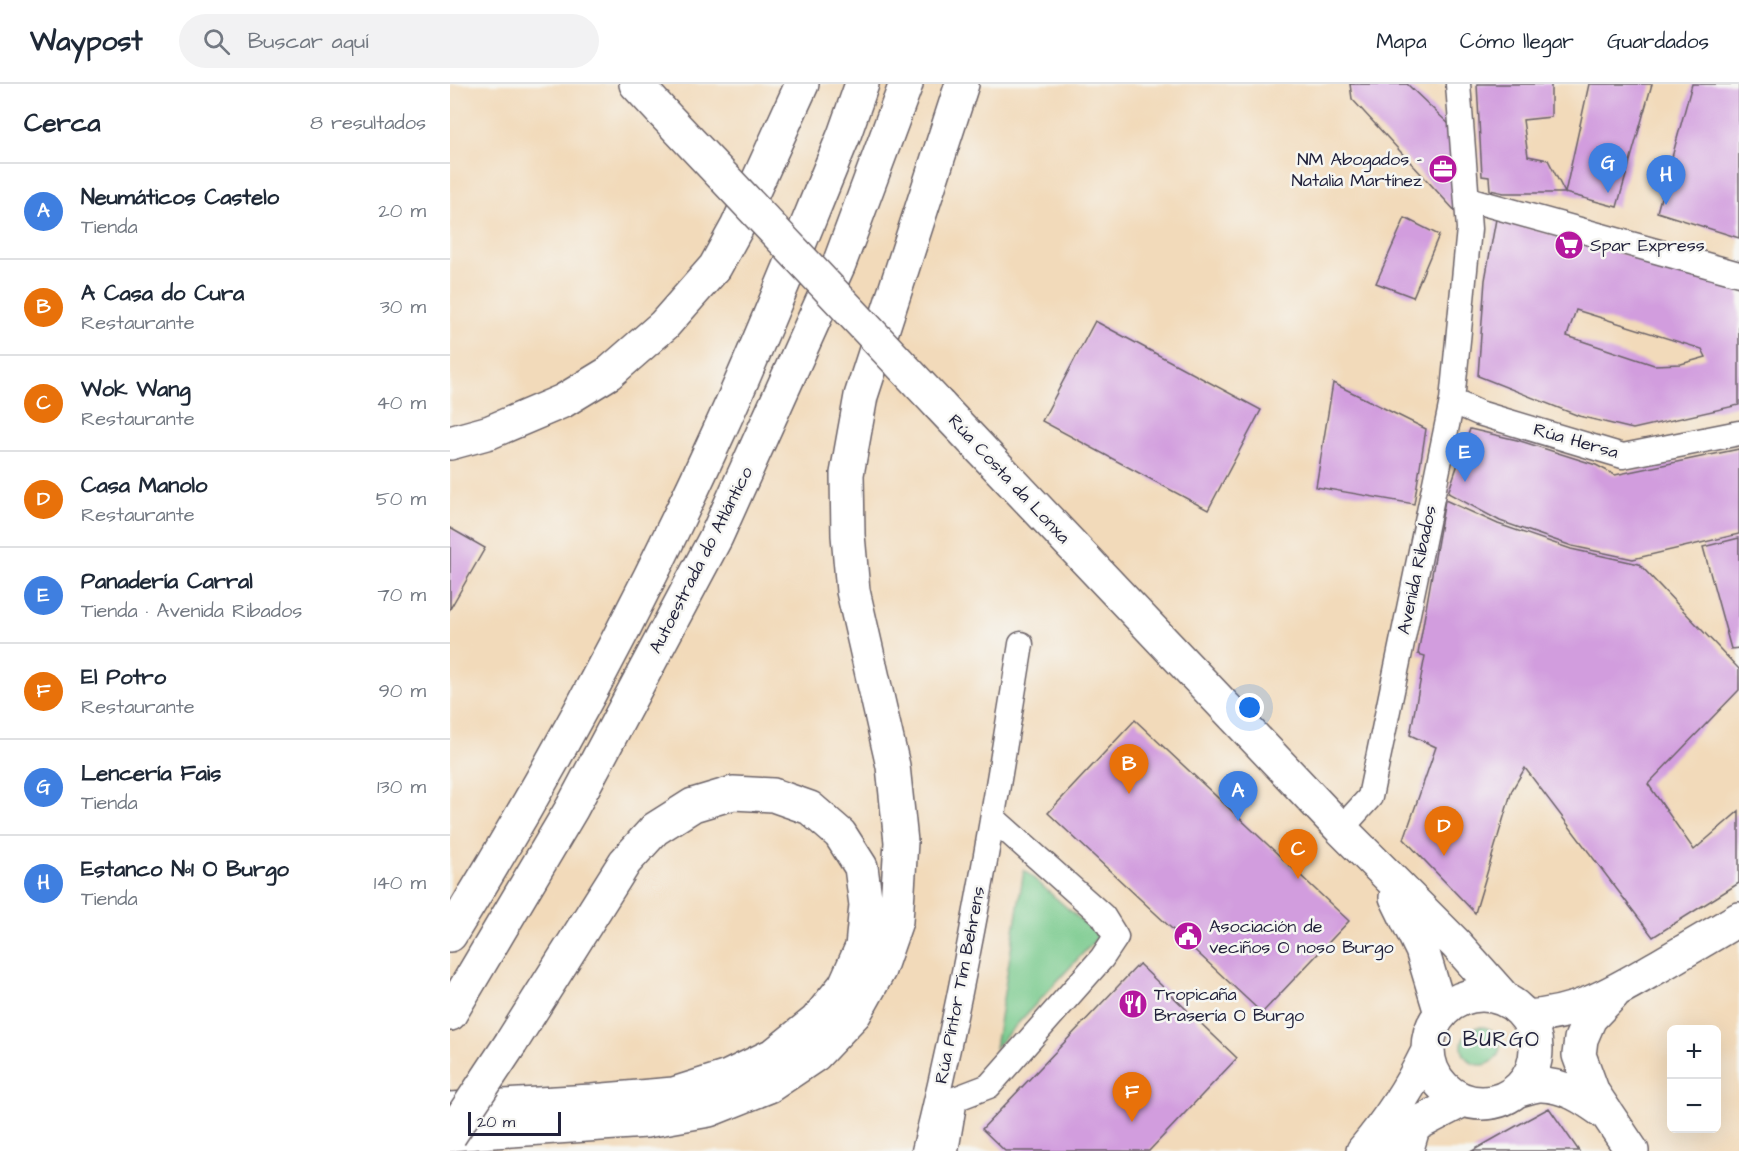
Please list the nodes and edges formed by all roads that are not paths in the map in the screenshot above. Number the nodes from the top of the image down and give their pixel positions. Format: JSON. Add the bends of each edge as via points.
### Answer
{"nodes":[{"id":1,"x":636,"y":84,"type":"edge"},
{"id":2,"x":802,"y":84,"type":"edge"},
{"id":3,"x":861,"y":84,"type":"edge"},
{"id":4,"x":906,"y":84,"type":"edge"},
{"id":5,"x":962,"y":84,"type":"edge"},
{"id":6,"x":1458,"y":84,"type":"edge"},
{"id":7,"x":1468,"y":199,"type":"junction"},
{"id":8,"x":1739,"y":274,"type":"edge"},
{"id":9,"x":1452,"y":401,"type":"junction"},
{"id":10,"x":1739,"y":433,"type":"edge"},
{"id":11,"x":450,"y":442,"type":"edge"},
{"id":12,"x":1021,"y":644,"type":"dead end"},
{"id":13,"x":993,"y":818,"type":"junction"},
{"id":14,"x":1341,"y":829,"type":"junction"},
{"id":15,"x":1384,"y":874,"type":"junction"},
{"id":16,"x":1739,"y":919,"type":"edge"},
{"id":17,"x":450,"y":935,"type":"edge"},
{"id":18,"x":1616,"y":991,"type":"junction"},
{"id":19,"x":1516,"y":1008,"type":"junction"},
{"id":20,"x":1441,"y":1012,"type":"junction"},
{"id":21,"x":450,"y":1014,"type":"edge"},
{"id":22,"x":1427,"y":1053,"type":"junction"},
{"id":23,"x":1516,"y":1091,"type":"junction"},
{"id":24,"x":1463,"y":1100,"type":"junction"},
{"id":25,"x":450,"y":1109,"type":"edge"},
{"id":26,"x":1611,"y":1118,"type":"junction"},
{"id":27,"x":450,"y":1135,"type":"edge"},
{"id":28,"x":1415,"y":1137,"type":"edge"},
{"id":29,"x":924,"y":1151,"type":"edge"},
{"id":30,"x":946,"y":1151,"type":"edge"},
{"id":31,"x":1365,"y":1151,"type":"edge"},
{"id":32,"x":1632,"y":1151,"type":"edge"}],
"edges":[{"from":1,"to":14,"type":"main road","name":"Rúa Costa da Lonxa","bridge":true},
{"from":2,"to":11,"type":"main road","via":[[715,267],[664,325],[609,373],[563,401],[490,432]]},
{"from":3,"to":17,"type":"main road","name":"Autoestrada do Atlántico","via":[[831,166],[727,414],[653,571],[570,730]]},
{"from":4,"to":21,"type":"main road","name":"Autoestrada do Atlántico","via":[[839,264],[716,537],[572,808]]},
{"from":5,"to":27,"type":"main road","via":[[861,396],[847,474],[853,591],[893,766],[901,842],[896,921],[879,970],[855,1013],[814,1055],[769,1086],[709,1110],[645,1121]]},
{"from":6,"to":7,"type":"street","name":"Avenida Ribados"},
{"from":7,"to":8,"type":"street"},
{"from":7,"to":9,"type":"street","name":"Avenida Ribados","via":[[1469,229]]},
{"from":9,"to":10,"type":"street","name":"Rúa Hersa","via":[[1479,413],[1623,456]]},
{"from":9,"to":14,"type":"street","name":"Avenida Ribados","via":[[1370,797]]},
{"from":12,"to":13,"type":"street","name":"Rúa Pintor Tim Behrens"},
{"from":13,"to":29,"type":"street","name":"Rúa Pintor Tim Behrens","via":[[945,1068]]},
{"from":13,"to":30,"type":"street","name":"Rúa Pintor Tim Behrens","via":[[1103,916],[1116,937],[989,1086],[955,1099]]},
{"from":14,"to":15,"type":"main road","name":"Rúa Costa da Lonxa"},
{"from":15,"to":19,"type":"main road","name":"Rúa Costa da Lonxa"},
{"from":15,"to":20,"type":"main road","name":"Rúa Costa da Lonxa","via":[[1422,950]]},
{"from":16,"to":18,"type":"main road"},
{"from":18,"to":19,"type":"main road","via":[[1588,1005],[1550,1016]]},
{"from":18,"to":26,"type":"main road","via":[[1590,1018],[1579,1055],[1593,1093]]},
{"from":19,"to":20,"type":"main road","via":[[1488,994],[1454,1001]]},
{"from":19,"to":23,"type":"main road","via":[[1534,1031],[1537,1048],[1527,1079]]},
{"from":20,"to":22,"type":"main road","via":[[1428,1039]]},
{"from":22,"to":24,"type":"main road","via":[[1438,1082]]},
{"from":22,"to":31,"type":"main road","via":[[1405,1096]]},
{"from":23,"to":24,"type":"main road","via":[[1500,1101],[1482,1104]]},
{"from":23,"to":26,"type":"main road","via":[[1538,1085],[1557,1087],[1585,1098]]},
{"from":24,"to":28,"type":"main road"},
{"from":25,"to":27,"type":"main road","bridge":true,"via":[[592,1101],[674,1094],[728,1077],[775,1054],[816,1021],[845,985],[862,947],[866,904],[861,867],[840,834],[810,808],[773,795],[733,793],[693,805],[655,829],[625,862],[512,1043]]},
{"from":26,"to":32,"type":"main road"},
{"from":28,"to":31,"type":"main road"}]}
